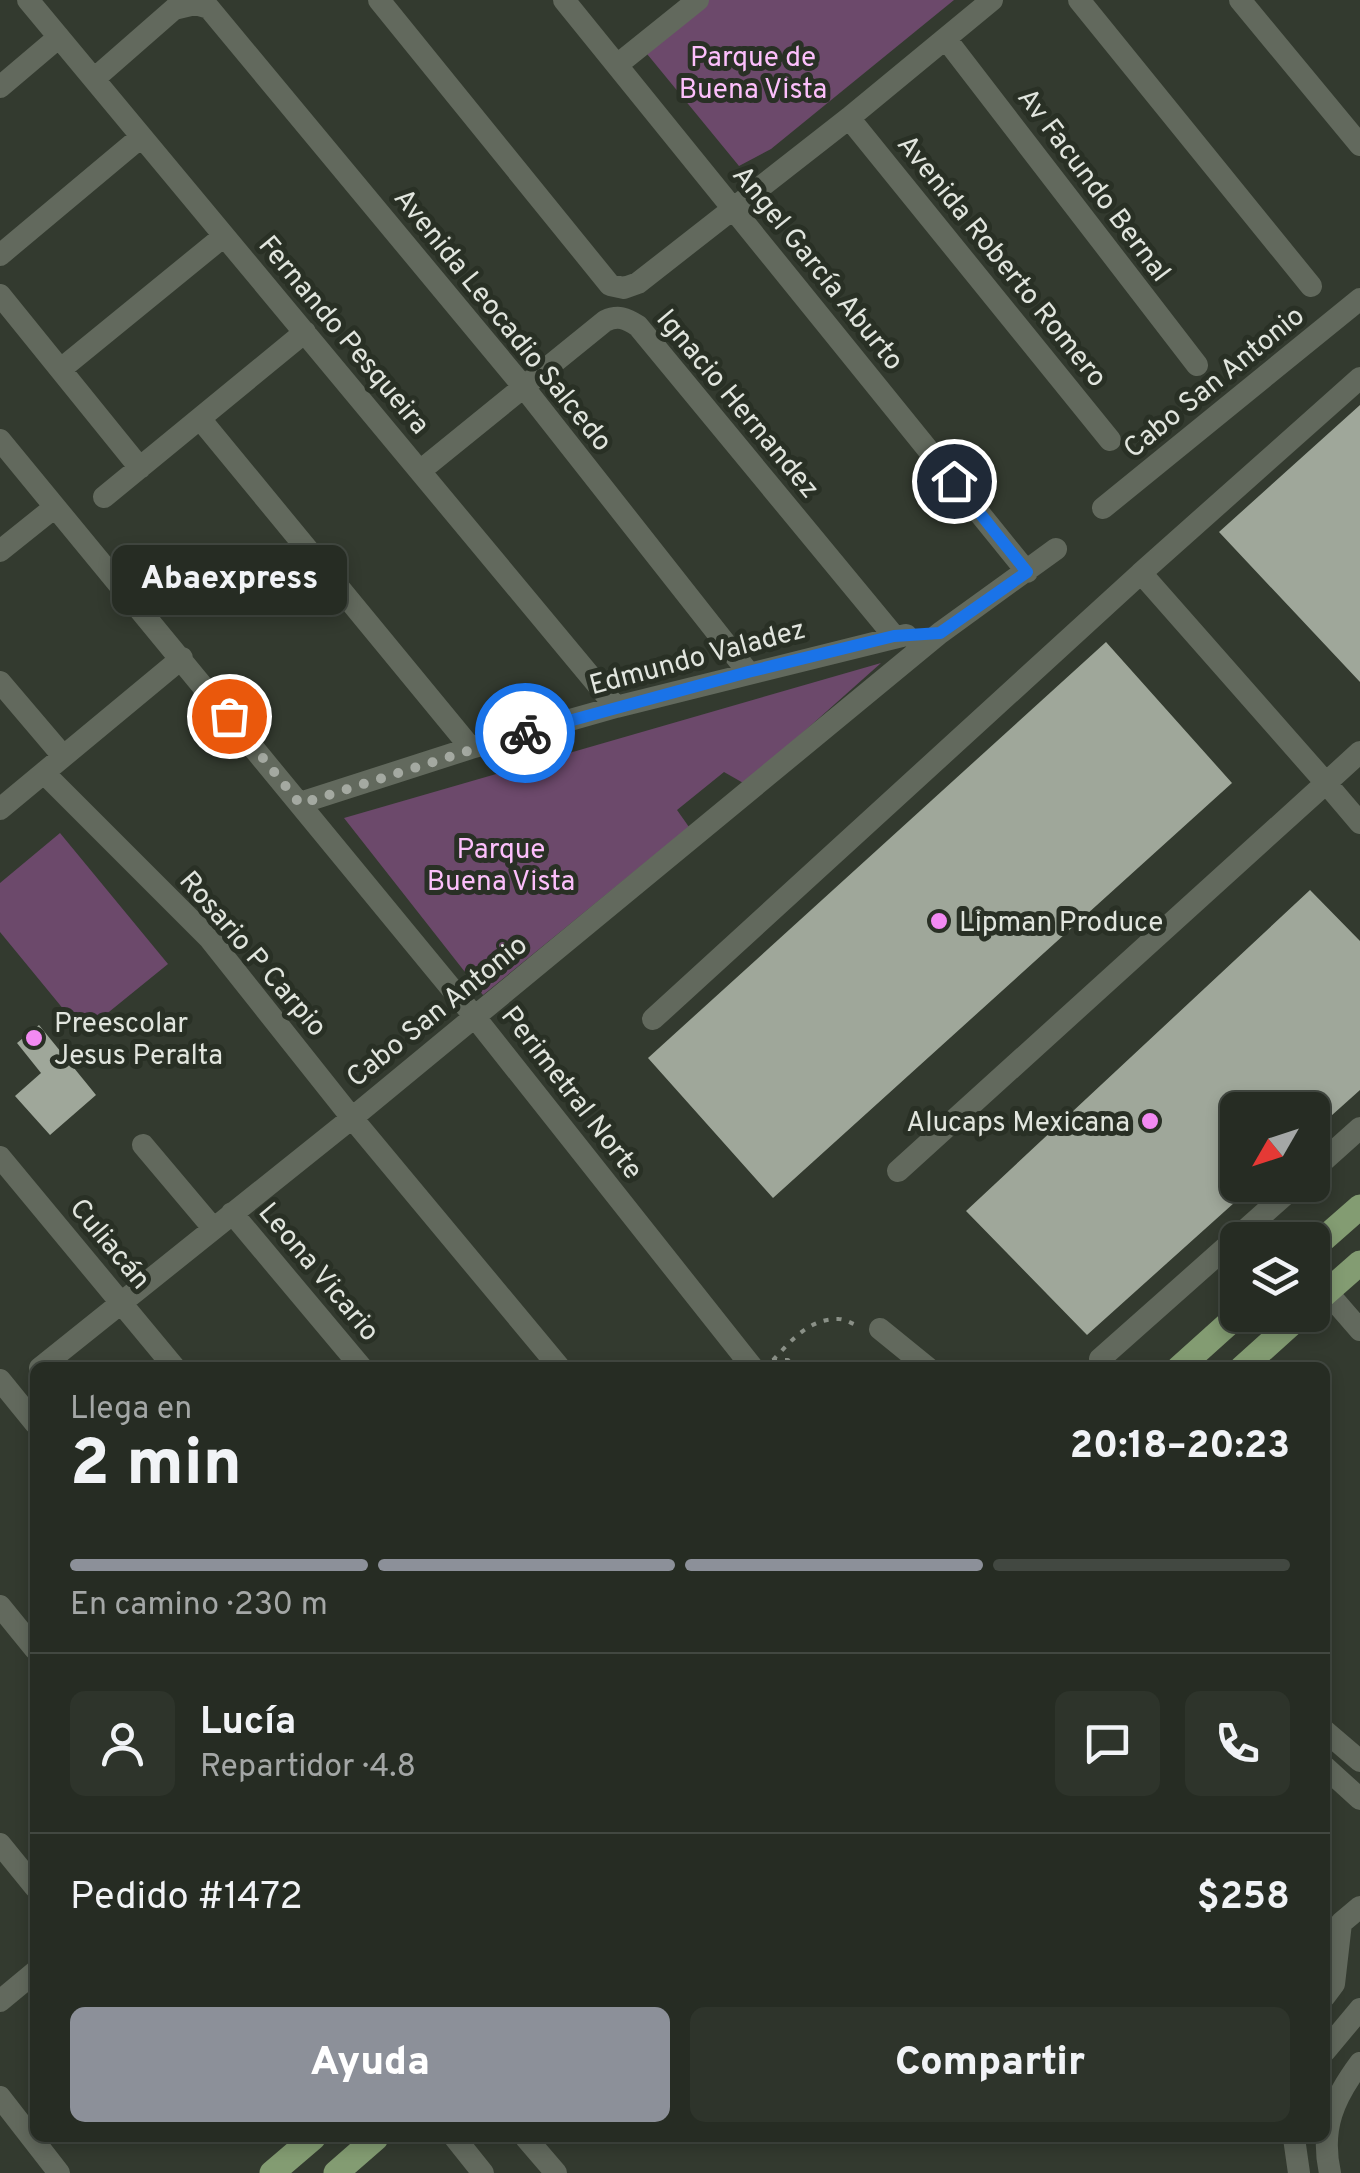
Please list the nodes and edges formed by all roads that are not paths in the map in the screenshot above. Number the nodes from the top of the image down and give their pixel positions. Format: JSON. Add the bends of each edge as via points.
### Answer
{"nodes":[{"id":1,"x":28,"y":0,"type":"edge"},
{"id":2,"x":379,"y":0,"type":"edge"},
{"id":3,"x":564,"y":0,"type":"edge"},
{"id":4,"x":698,"y":0,"type":"edge"},
{"id":5,"x":992,"y":0,"type":"edge"},
{"id":6,"x":1079,"y":0,"type":"edge"},
{"id":7,"x":1240,"y":0,"type":"edge"},
{"id":8,"x":59,"y":38,"type":"junction"},
{"id":9,"x":946,"y":38,"type":"junction"},
{"id":10,"x":617,"y":65,"type":"junction"},
{"id":11,"x":94,"y":79,"type":"junction"},
{"id":12,"x":0,"y":87,"type":"edge"},
{"id":13,"x":849,"y":118,"type":"junction"},
{"id":14,"x":140,"y":137,"type":"junction"},
{"id":15,"x":1360,"y":145,"type":"edge"},
{"id":16,"x":733,"y":208,"type":"junction"},
{"id":17,"x":224,"y":236,"type":"junction"},
{"id":18,"x":0,"y":256,"type":"edge"},
{"id":19,"x":1311,"y":286,"type":"dead end"},
{"id":20,"x":0,"y":295,"type":"edge"},
{"id":21,"x":1360,"y":299,"type":"edge"},
{"id":22,"x":305,"y":332,"type":"junction"},
{"id":23,"x":1197,"y":365,"type":"dead end"},
{"id":24,"x":61,"y":369,"type":"junction"},
{"id":25,"x":1360,"y":378,"type":"edge"},
{"id":26,"x":522,"y":386,"type":"junction"},
{"id":27,"x":201,"y":420,"type":"junction"},
{"id":28,"x":0,"y":440,"type":"edge"},
{"id":29,"x":1110,"y":440,"type":"dead end"},
{"id":30,"x":140,"y":468,"type":"junction"},
{"id":31,"x":420,"y":471,"type":"junction"},
{"id":32,"x":104,"y":497,"type":"dead end"},
{"id":33,"x":55,"y":506,"type":"junction"},
{"id":34,"x":1104,"y":508,"type":"dead end"},
{"id":35,"x":1056,"y":549,"type":"dead end"},
{"id":36,"x":0,"y":551,"type":"edge"},
{"id":37,"x":1027,"y":572,"type":"junction"},
{"id":38,"x":1141,"y":573,"type":"junction"},
{"id":39,"x":940,"y":633,"type":"junction"},
{"id":40,"x":894,"y":636,"type":"junction"},
{"id":41,"x":182,"y":658,"type":"junction"},
{"id":42,"x":748,"y":672,"type":"junction"},
{"id":43,"x":0,"y":682,"type":"edge"},
{"id":44,"x":616,"y":707,"type":"junction"},
{"id":45,"x":472,"y":748,"type":"junction"},
{"id":46,"x":1360,"y":752,"type":"edge"},
{"id":47,"x":63,"y":756,"type":"junction"},
{"id":48,"x":44,"y":773,"type":"junction"},
{"id":49,"x":1326,"y":784,"type":"junction"},
{"id":50,"x":300,"y":804,"type":"junction"},
{"id":51,"x":0,"y":809,"type":"edge"},
{"id":52,"x":1360,"y":822,"type":"edge"},
{"id":53,"x":474,"y":1016,"type":"junction"},
{"id":54,"x":653,"y":1018,"type":"dead end"},
{"id":55,"x":352,"y":1118,"type":"junction"},
{"id":56,"x":1360,"y":1128,"type":"edge"},
{"id":57,"x":143,"y":1145,"type":"dead end"},
{"id":58,"x":1330,"y":1154,"type":"edge"},
{"id":59,"x":0,"y":1158,"type":"edge"},
{"id":60,"x":898,"y":1171,"type":"dead end"},
{"id":61,"x":1277,"y":1202,"type":"edge"},
{"id":62,"x":1360,"y":1207,"type":"edge"},
{"id":63,"x":222,"y":1220,"type":"junction"},
{"id":64,"x":1330,"y":1233,"type":"edge"},
{"id":65,"x":1360,"y":1262,"type":"edge"},
{"id":66,"x":1330,"y":1290,"type":"edge"},
{"id":67,"x":120,"y":1302,"type":"junction"},
{"id":68,"x":1330,"y":1307,"type":"edge"},
{"id":69,"x":880,"y":1330,"type":"road end"},
{"id":70,"x":1360,"y":1330,"type":"edge"},
{"id":71,"x":1220,"y":1331,"type":"edge"},
{"id":72,"x":1283,"y":1332,"type":"edge"},
{"id":73,"x":1100,"y":1360,"type":"dead end"},
{"id":74,"x":48,"y":1362,"type":"edge"},
{"id":75,"x":170,"y":1362,"type":"edge"},
{"id":76,"x":356,"y":1362,"type":"edge"},
{"id":77,"x":555,"y":1362,"type":"edge"},
{"id":78,"x":760,"y":1362,"type":"edge"},
{"id":79,"x":920,"y":1362,"type":"edge"},
{"id":80,"x":1187,"y":1362,"type":"edge"},
{"id":81,"x":1250,"y":1362,"type":"edge"},
{"id":82,"x":30,"y":1375,"type":"edge"},
{"id":83,"x":3,"y":1391,"type":"edge"},
{"id":84,"x":30,"y":1418,"type":"edge"},
{"id":85,"x":0,"y":1606,"type":"edge"},
{"id":86,"x":30,"y":1642,"type":"edge"},
{"id":87,"x":1330,"y":1735,"type":"edge"},
{"id":88,"x":1360,"y":1761,"type":"edge"},
{"id":89,"x":1330,"y":1771,"type":"edge"},
{"id":90,"x":1360,"y":1798,"type":"edge"},
{"id":91,"x":0,"y":1844,"type":"edge"},
{"id":92,"x":30,"y":1881,"type":"edge"},
{"id":93,"x":1360,"y":1907,"type":"edge"},
{"id":94,"x":1333,"y":1915,"type":"edge"},
{"id":95,"x":30,"y":1976,"type":"edge"},
{"id":96,"x":1330,"y":1989,"type":"edge"},
{"id":97,"x":0,"y":2001,"type":"edge"},
{"id":98,"x":1360,"y":2010,"type":"edge"},
{"id":99,"x":1330,"y":2045,"type":"edge"},
{"id":100,"x":1360,"y":2063,"type":"edge"},
{"id":101,"x":1331,"y":2093,"type":"edge"},
{"id":102,"x":0,"y":2097,"type":"edge"},
{"id":103,"x":30,"y":2136,"type":"edge"},
{"id":104,"x":35,"y":2142,"type":"edge"},
{"id":105,"x":308,"y":2142,"type":"edge"},
{"id":106,"x":371,"y":2142,"type":"edge"},
{"id":107,"x":458,"y":2142,"type":"edge"},
{"id":108,"x":529,"y":2142,"type":"edge"},
{"id":109,"x":1294,"y":2142,"type":"edge"},
{"id":110,"x":1328,"y":2142,"type":"edge"},
{"id":111,"x":59,"y":2173,"type":"edge"},
{"id":112,"x":272,"y":2173,"type":"edge"},
{"id":113,"x":336,"y":2173,"type":"edge"},
{"id":114,"x":484,"y":2173,"type":"edge"},
{"id":115,"x":556,"y":2173,"type":"edge"},
{"id":116,"x":1298,"y":2173,"type":"edge"},
{"id":117,"x":1330,"y":2173,"type":"edge"}],
"edges":[{"from":1,"to":8,"type":"street","name":"Fernando Pesqueira"},
{"from":2,"to":16,"type":"street","via":[[610,285],[638,283]]},
{"from":3,"to":10,"type":"street","name":"Angel García Aburto"},
{"from":4,"to":10,"type":"street"},
{"from":5,"to":9,"type":"street"},
{"from":6,"to":19,"type":"street"},
{"from":7,"to":15,"type":"street"},
{"from":8,"to":11,"type":"street","name":"Fernando Pesqueira"},
{"from":8,"to":12,"type":"street"},
{"from":9,"to":13,"type":"street"},
{"from":9,"to":23,"type":"street","name":"Av Facundo Bernal"},
{"from":10,"to":16,"type":"street","name":"Angel García Aburto"},
{"from":11,"to":14,"type":"street","name":"Fernando Pesqueira"},
{"from":11,"to":26,"type":"street","name":"Avenida Leocadio Salcedo","via":[[174,9],[210,8]]},
{"from":13,"to":16,"type":"street"},
{"from":13,"to":29,"type":"street","name":"Avenida Roberto Romero"},
{"from":14,"to":17,"type":"street","name":"Fernando Pesqueira"},
{"from":14,"to":18,"type":"street"},
{"from":16,"to":37,"type":"street","name":"Angel García Aburto"},
{"from":17,"to":22,"type":"street","name":"Fernando Pesqueira"},
{"from":17,"to":24,"type":"street"},
{"from":20,"to":24,"type":"street"},
{"from":21,"to":34,"type":"street","name":"Cabo San Antonio"},
{"from":22,"to":27,"type":"street"},
{"from":22,"to":31,"type":"street","name":"Fernando Pesqueira"},
{"from":24,"to":30,"type":"street"},
{"from":25,"to":38,"type":"street"},
{"from":26,"to":31,"type":"street","name":"Ignacio Hernandez"},
{"from":26,"to":40,"type":"street","name":"Ignacio Hernandez","via":[[605,320],[616,316],[638,326]]},
{"from":26,"to":42,"type":"street","name":"Avenida Leocadio Salcedo"},
{"from":27,"to":30,"type":"street"},
{"from":27,"to":45,"type":"street"},
{"from":28,"to":33,"type":"street","name":"Perimetral Norte"},
{"from":30,"to":32,"type":"street"},
{"from":31,"to":44,"type":"street","name":"Fernando Pesqueira"},
{"from":33,"to":36,"type":"street"},
{"from":33,"to":41,"type":"street","name":"Perimetral Norte"},
{"from":35,"to":37,"type":"street","name":"Cabo San Antonio"},
{"from":37,"to":39,"type":"street","name":"Cabo San Antonio"},
{"from":38,"to":49,"type":"street"},
{"from":38,"to":54,"type":"street"},
{"from":39,"to":40,"type":"street","name":"Edmundo Valadez"},
{"from":39,"to":53,"type":"street","name":"Cabo San Antonio"},
{"from":40,"to":42,"type":"street","name":"Edmundo Valadez"},
{"from":41,"to":47,"type":"street"},
{"from":41,"to":50,"type":"street","name":"Perimetral Norte"},
{"from":42,"to":44,"type":"street","name":"Edmundo Valadez"},
{"from":43,"to":47,"type":"street"},
{"from":44,"to":45,"type":"street","name":"Edmundo Valadez"},
{"from":45,"to":50,"type":"street","name":"Edmundo Valadez"},
{"from":46,"to":49,"type":"street"},
{"from":47,"to":48,"type":"street"},
{"from":48,"to":51,"type":"street"},
{"from":48,"to":55,"type":"street","name":"Rosario P Carpio","via":[[209,938]]},
{"from":49,"to":52,"type":"street"},
{"from":49,"to":60,"type":"street"},
{"from":50,"to":53,"type":"street","name":"Perimetral Norte"},
{"from":53,"to":55,"type":"street","name":"Cabo San Antonio"},
{"from":53,"to":78,"type":"street","name":"Perimetral Norte"},
{"from":55,"to":63,"type":"street","name":"Cabo San Antonio"},
{"from":55,"to":77,"type":"street","name":"Rosario P Carpio"},
{"from":56,"to":58,"type":"street"},
{"from":57,"to":63,"type":"street","name":"Leona Vicario"},
{"from":59,"to":67,"type":"street","name":"Culiacán"},
{"from":61,"to":73,"type":"street"},
{"from":62,"to":64,"type":"main road"},
{"from":63,"to":67,"type":"street","name":"Cabo San Antonio"},
{"from":63,"to":76,"type":"street","name":"Leona Vicario"},
{"from":65,"to":66,"type":"main road"},
{"from":67,"to":74,"type":"street","name":"Cabo San Antonio"},
{"from":67,"to":75,"type":"street","name":"Culiacán"},
{"from":68,"to":70,"type":"street"},
{"from":69,"to":79,"type":"street"},
{"from":71,"to":80,"type":"main road"},
{"from":72,"to":81,"type":"main road"},
{"from":82,"to":83,"type":"street","name":"Cabo San Antonio"},
{"from":83,"to":84,"type":"street"},
{"from":85,"to":86,"type":"street"},
{"from":87,"to":88,"type":"street"},
{"from":89,"to":90,"type":"street"},
{"from":91,"to":92,"type":"street"},
{"from":93,"to":94,"type":"street"},
{"from":94,"to":96,"type":"street","via":[[1338,1965]]},
{"from":95,"to":97,"type":"street"},
{"from":98,"to":99,"type":"street"},
{"from":100,"to":101,"type":"street"},
{"from":102,"to":103,"type":"street"},
{"from":104,"to":111,"type":"street"},
{"from":105,"to":112,"type":"main road"},
{"from":106,"to":113,"type":"main road"},
{"from":107,"to":114,"type":"street"},
{"from":108,"to":115,"type":"street"},
{"from":109,"to":116,"type":"street"},
{"from":110,"to":117,"type":"street"}]}
